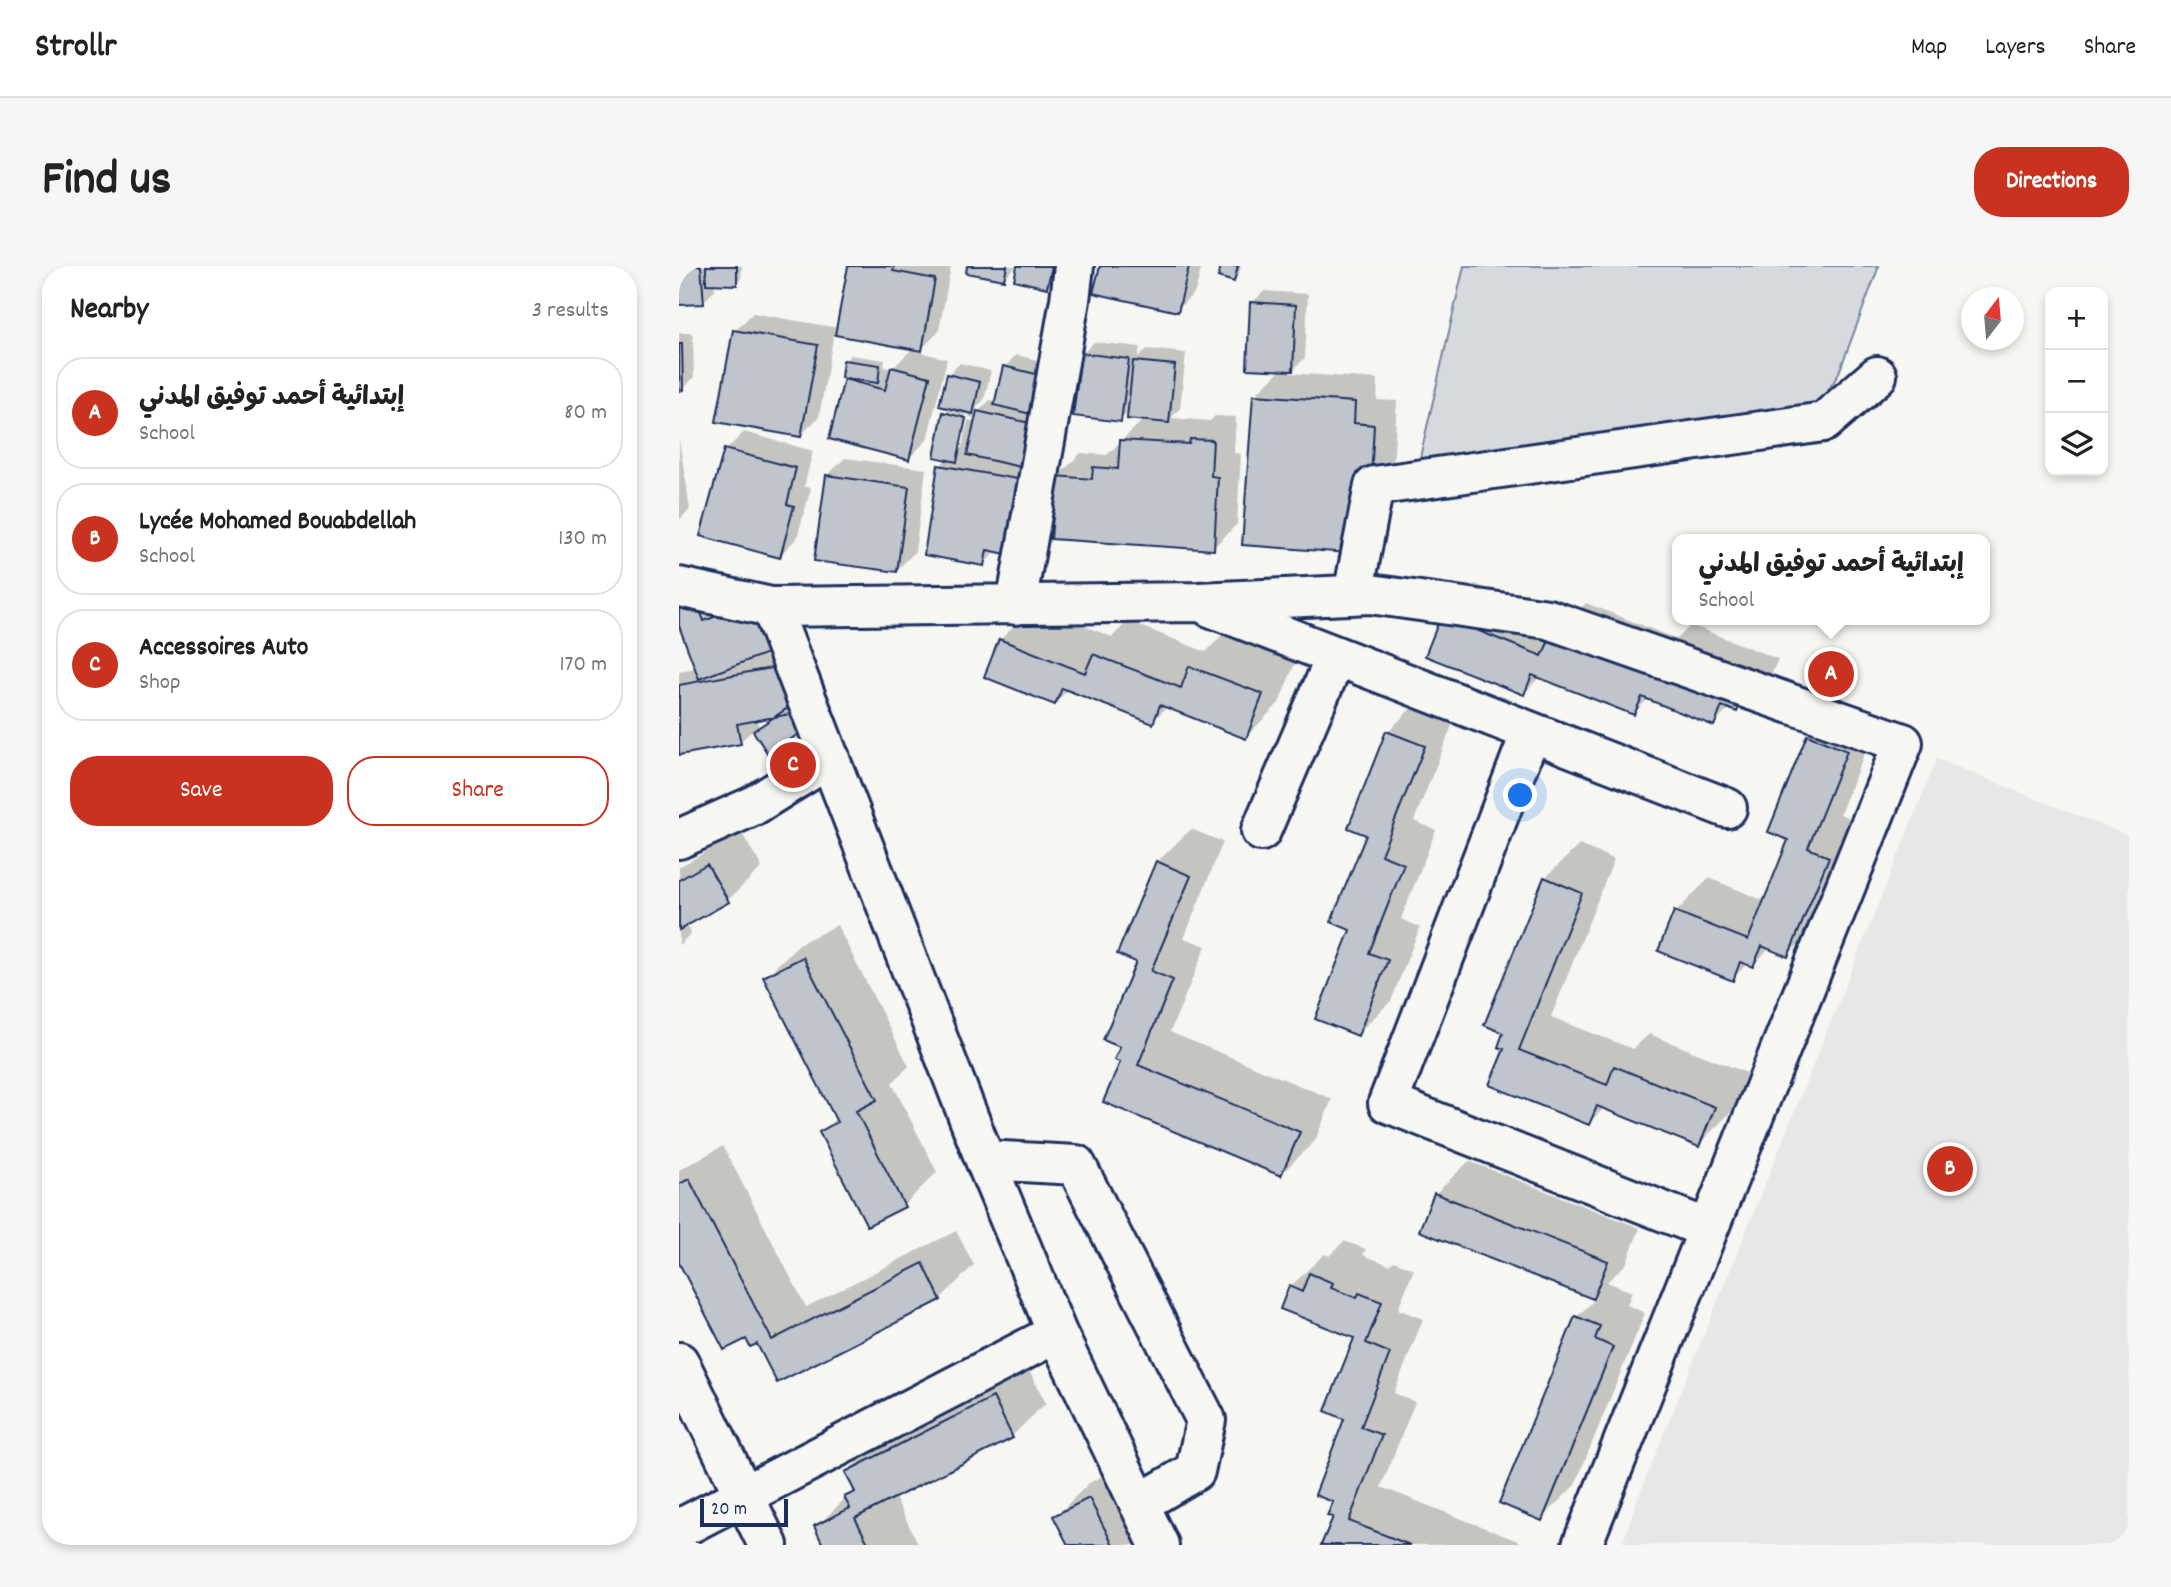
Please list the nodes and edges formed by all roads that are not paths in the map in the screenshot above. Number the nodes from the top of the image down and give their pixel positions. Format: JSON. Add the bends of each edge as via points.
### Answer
{"nodes":[{"id":1,"x":1074,"y":266,"type":"edge"},
{"id":2,"x":1877,"y":376,"type":"dead end"},
{"id":3,"x":679,"y":587,"type":"edge"},
{"id":4,"x":1353,"y":595,"type":"junction"},
{"id":5,"x":1198,"y":602,"type":"junction"},
{"id":6,"x":1016,"y":605,"type":"junction"},
{"id":7,"x":771,"y":607,"type":"junction"},
{"id":8,"x":1336,"y":656,"type":"junction"},
{"id":9,"x":1531,"y":732,"type":"junction"},
{"id":10,"x":829,"y":758,"type":"junction"},
{"id":11,"x":1727,"y":808,"type":"dead end"},
{"id":12,"x":1261,"y":831,"type":"dead end"},
{"id":13,"x":679,"y":839,"type":"edge"},
{"id":14,"x":985,"y":1160,"type":"junction"},
{"id":15,"x":1708,"y":1228,"type":"junction"},
{"id":16,"x":1056,"y":1333,"type":"junction"},
{"id":17,"x":679,"y":1362,"type":"edge"},
{"id":18,"x":744,"y":1495,"type":"junction"},
{"id":19,"x":1139,"y":1504,"type":"junction"},
{"id":20,"x":679,"y":1529,"type":"edge"},
{"id":21,"x":768,"y":1545,"type":"edge"},
{"id":22,"x":1159,"y":1545,"type":"edge"},
{"id":23,"x":1582,"y":1545,"type":"edge"}],
"edges":[{"from":1,"to":6,"type":"street"},
{"from":2,"to":4,"type":"street","via":[[1824,422],[1374,486]]},
{"from":3,"to":7,"type":"street"},
{"from":4,"to":5,"type":"street"},
{"from":4,"to":15,"type":"street","via":[[1548,619],[1903,743]]},
{"from":5,"to":6,"type":"street"},
{"from":5,"to":8,"type":"street"},
{"from":6,"to":7,"type":"street"},
{"from":7,"to":10,"type":"street"},
{"from":8,"to":9,"type":"street"},
{"from":8,"to":12,"type":"street"},
{"from":9,"to":11,"type":"street"},
{"from":9,"to":15,"type":"street","via":[[1388,1103]]},
{"from":10,"to":13,"type":"street","via":[[753,806]]},
{"from":10,"to":14,"type":"street"},
{"from":14,"to":16,"type":"street"},
{"from":14,"to":19,"type":"street","via":[[1076,1165],[1206,1420],[1195,1471]]},
{"from":15,"to":23,"type":"street"},
{"from":16,"to":18,"type":"street"},
{"from":16,"to":19,"type":"street"},
{"from":17,"to":18,"type":"street"},
{"from":18,"to":20,"type":"street"},
{"from":18,"to":21,"type":"street"},
{"from":19,"to":22,"type":"street"}]}
